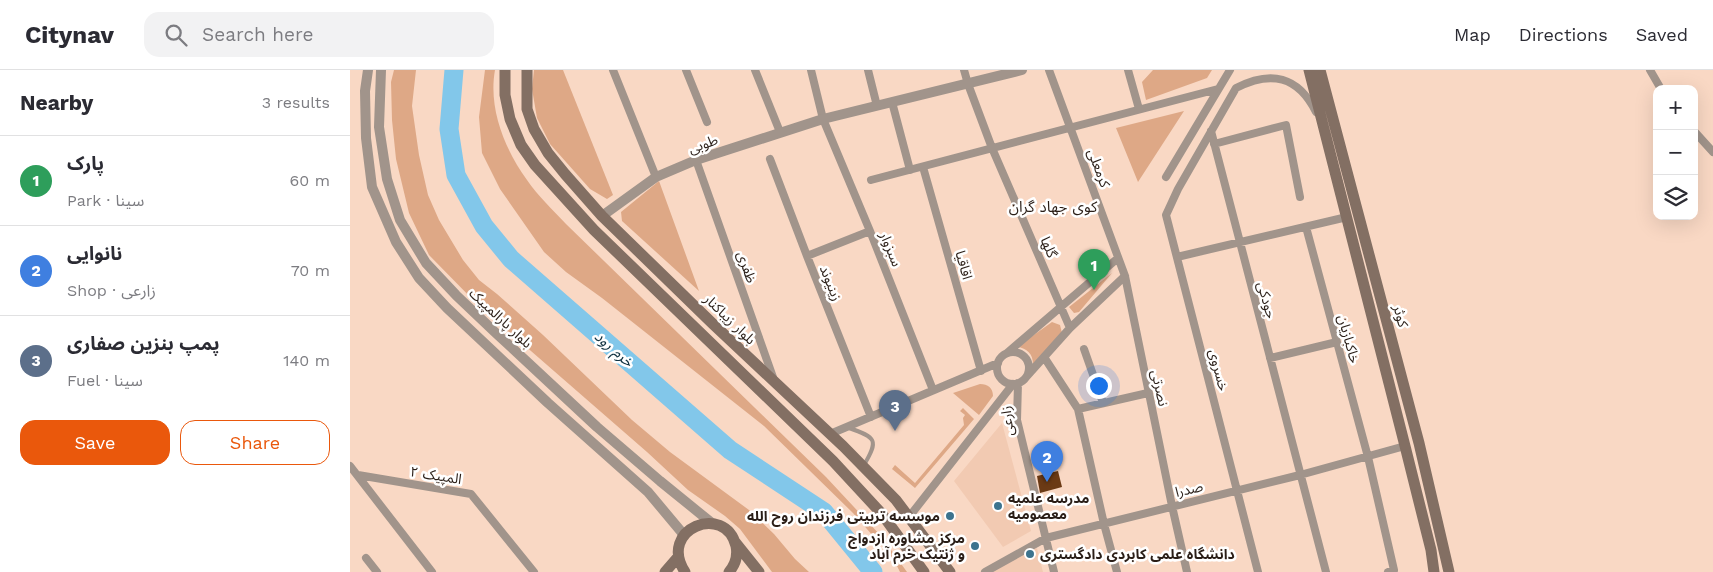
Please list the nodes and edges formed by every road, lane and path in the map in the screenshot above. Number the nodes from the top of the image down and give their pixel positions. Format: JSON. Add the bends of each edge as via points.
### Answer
{"nodes":[{"id":1,"x":368,"y":70,"type":"edge"},
{"id":2,"x":381,"y":70,"type":"edge"},
{"id":3,"x":505,"y":70,"type":"edge"},
{"id":4,"x":527,"y":70,"type":"edge"},
{"id":5,"x":612,"y":70,"type":"edge"},
{"id":6,"x":686,"y":70,"type":"edge"},
{"id":7,"x":755,"y":70,"type":"edge"},
{"id":8,"x":811,"y":70,"type":"edge"},
{"id":9,"x":868,"y":70,"type":"edge"},
{"id":10,"x":964,"y":70,"type":"edge"},
{"id":11,"x":1049,"y":70,"type":"edge"},
{"id":12,"x":1128,"y":70,"type":"edge"},
{"id":13,"x":1230,"y":70,"type":"edge"},
{"id":14,"x":1309,"y":70,"type":"edge"},
{"id":15,"x":1320,"y":70,"type":"edge"},
{"id":16,"x":1650,"y":70,"type":"edge"},
{"id":17,"x":1016,"y":71,"type":"edge"},
{"id":18,"x":1281,"y":73,"type":"edge"},
{"id":19,"x":968,"y":84,"type":"junction"},
{"id":20,"x":1659,"y":85,"type":"edge"},
{"id":21,"x":1218,"y":89,"type":"junction"},
{"id":22,"x":892,"y":102,"type":"junction"},
{"id":23,"x":877,"y":106,"type":"junction"},
{"id":24,"x":1139,"y":109,"type":"junction"},
{"id":25,"x":823,"y":119,"type":"junction"},
{"id":26,"x":706,"y":122,"type":"dead end"},
{"id":27,"x":1070,"y":128,"type":"junction"},
{"id":28,"x":1211,"y":131,"type":"junction"},
{"id":29,"x":780,"y":132,"type":"junction"},
{"id":30,"x":1326,"y":132,"type":"junction"},
{"id":31,"x":1698,"y":135,"type":"edge"},
{"id":32,"x":1214,"y":144,"type":"junction"},
{"id":33,"x":992,"y":148,"type":"junction"},
{"id":34,"x":1713,"y":152,"type":"edge"},
{"id":35,"x":770,"y":158,"type":"dead end"},
{"id":36,"x":696,"y":160,"type":"junction"},
{"id":37,"x":923,"y":166,"type":"junction"},
{"id":38,"x":910,"y":170,"type":"junction"},
{"id":39,"x":656,"y":177,"type":"junction"},
{"id":40,"x":1166,"y":177,"type":"dead end"},
{"id":41,"x":871,"y":180,"type":"dead end"},
{"id":42,"x":1300,"y":197,"type":"dead end"},
{"id":43,"x":1359,"y":214,"type":"junction"},
{"id":44,"x":602,"y":216,"type":"junction"},
{"id":45,"x":1347,"y":217,"type":"junction"},
{"id":46,"x":590,"y":226,"type":"junction"},
{"id":47,"x":1306,"y":227,"type":"junction"},
{"id":48,"x":870,"y":231,"type":"junction"},
{"id":49,"x":1240,"y":243,"type":"junction"},
{"id":50,"x":807,"y":256,"type":"junction"},
{"id":51,"x":1177,"y":257,"type":"junction"},
{"id":52,"x":1118,"y":258,"type":"junction"},
{"id":53,"x":1125,"y":276,"type":"junction"},
{"id":54,"x":1061,"y":308,"type":"junction"},
{"id":55,"x":1070,"y":328,"type":"junction"},
{"id":56,"x":1337,"y":342,"type":"junction"},
{"id":57,"x":1084,"y":349,"type":"dead end"},
{"id":58,"x":1007,"y":353,"type":"junction"},
{"id":59,"x":1044,"y":356,"type":"junction"},
{"id":60,"x":1270,"y":358,"type":"junction"},
{"id":61,"x":998,"y":364,"type":"junction"},
{"id":62,"x":981,"y":370,"type":"junction"},
{"id":63,"x":1027,"y":376,"type":"junction"},
{"id":64,"x":774,"y":381,"type":"junction"},
{"id":65,"x":1015,"y":384,"type":"junction"},
{"id":66,"x":933,"y":390,"type":"junction"},
{"id":67,"x":1148,"y":393,"type":"junction"},
{"id":68,"x":1103,"y":403,"type":"junction"},
{"id":69,"x":1078,"y":409,"type":"junction"},
{"id":70,"x":871,"y":416,"type":"junction"},
{"id":71,"x":846,"y":427,"type":"junction"},
{"id":72,"x":830,"y":434,"type":"junction"},
{"id":73,"x":1419,"y":443,"type":"junction"},
{"id":74,"x":1405,"y":446,"type":"junction"},
{"id":75,"x":1368,"y":457,"type":"junction"},
{"id":76,"x":350,"y":466,"type":"edge"},
{"id":77,"x":863,"y":467,"type":"junction"},
{"id":78,"x":358,"y":475,"type":"junction"},
{"id":79,"x":1300,"y":475,"type":"junction"},
{"id":80,"x":1237,"y":490,"type":"junction"},
{"id":81,"x":896,"y":500,"type":"junction"},
{"id":82,"x":1172,"y":506,"type":"junction"},
{"id":83,"x":882,"y":514,"type":"junction"},
{"id":84,"x":909,"y":516,"type":"junction"},
{"id":85,"x":713,"y":524,"type":"junction"},
{"id":86,"x":1104,"y":524,"type":"junction"},
{"id":87,"x":684,"y":534,"type":"junction"},
{"id":88,"x":1046,"y":538,"type":"junction"},
{"id":89,"x":734,"y":540,"type":"junction"},
{"id":90,"x":678,"y":557,"type":"junction"},
{"id":91,"x":366,"y":558,"type":"dead end"},
{"id":92,"x":1392,"y":571,"type":"edge"},
{"id":93,"x":377,"y":572,"type":"edge"},
{"id":94,"x":432,"y":572,"type":"edge"},
{"id":95,"x":534,"y":572,"type":"edge"},
{"id":96,"x":665,"y":572,"type":"edge"},
{"id":97,"x":686,"y":572,"type":"edge"},
{"id":98,"x":729,"y":572,"type":"edge"},
{"id":99,"x":759,"y":572,"type":"edge"},
{"id":100,"x":924,"y":572,"type":"edge"},
{"id":101,"x":950,"y":572,"type":"edge"},
{"id":102,"x":985,"y":572,"type":"edge"},
{"id":103,"x":1054,"y":572,"type":"edge"},
{"id":104,"x":1117,"y":572,"type":"edge"},
{"id":105,"x":1187,"y":572,"type":"edge"},
{"id":106,"x":1258,"y":572,"type":"edge"},
{"id":107,"x":1326,"y":572,"type":"edge"},
{"id":108,"x":1434,"y":572,"type":"edge"},
{"id":109,"x":1448,"y":572,"type":"edge"}],
"edges":[{"from":1,"to":87,"type":"street","via":[[366,138],[372,187],[396,242],[419,278],[548,403],[648,492]]},
{"from":2,"to":85,"type":"street","name":"بلوار پارالمپیک","via":[[379,127],[387,179],[400,220],[426,263],[489,327],[597,427]]},
{"from":3,"to":46,"type":"main road","via":[[505,95],[510,119],[521,145]]},
{"from":4,"to":44,"type":"main road","name":"بلوار زیباکنار","via":[[527,109],[534,129],[548,153]]},
{"from":5,"to":39,"type":"street"},
{"from":6,"to":26,"type":"street"},
{"from":7,"to":29,"type":"street"},
{"from":8,"to":25,"type":"street"},
{"from":9,"to":23,"type":"street"},
{"from":10,"to":19,"type":"street","name":"گلها"},
{"from":11,"to":27,"type":"street","name":"کرمعلی"},
{"from":12,"to":24,"type":"street"},
{"from":13,"to":21,"type":"street"},
{"from":14,"to":30,"type":"main road","name":"کوثر"},
{"from":15,"to":43,"type":"main road","name":"کوثر"},
{"from":16,"to":20,"type":"street"},
{"from":17,"to":19,"type":"street","name":"طوبی"},
{"from":18,"to":28,"type":"street","via":[[1246,82],[1236,88]]},
{"from":18,"to":30,"type":"street","via":[[1306,93]]},
{"from":19,"to":22,"type":"street","name":"طوبی"},
{"from":19,"to":33,"type":"street","name":"گلها"},
{"from":21,"to":24,"type":"street"},
{"from":21,"to":40,"type":"street"},
{"from":22,"to":23,"type":"street","name":"طوبی"},
{"from":22,"to":38,"type":"street"},
{"from":23,"to":25,"type":"street","name":"طوبی"},
{"from":24,"to":27,"type":"street"},
{"from":25,"to":29,"type":"street","name":"طوبی"},
{"from":25,"to":48,"type":"street","name":"سبزوار"},
{"from":27,"to":33,"type":"street"},
{"from":27,"to":52,"type":"street","name":"کرمعلی"},
{"from":28,"to":32,"type":"street","name":"جودکی"},
{"from":28,"to":51,"type":"street","name":"خسروی","via":[[1166,215]]},
{"from":29,"to":36,"type":"street","name":"طوبی"},
{"from":30,"to":45,"type":"main road","name":"کوثر"},
{"from":31,"to":34,"type":"street"},
{"from":32,"to":42,"type":"street","via":[[1286,125]]},
{"from":32,"to":49,"type":"street","name":"جودکی"},
{"from":33,"to":37,"type":"street"},
{"from":33,"to":54,"type":"street","name":"گلها"},
{"from":35,"to":50,"type":"street","name":"زینیوند"},
{"from":36,"to":39,"type":"street","name":"طوبی"},
{"from":36,"to":64,"type":"street","name":"ظفری"},
{"from":37,"to":38,"type":"street"},
{"from":37,"to":62,"type":"street","name":"اقاقیا"},
{"from":38,"to":41,"type":"street"},
{"from":39,"to":44,"type":"street","name":"طوبی"},
{"from":43,"to":45,"type":"main road"},
{"from":43,"to":73,"type":"main road","name":"کوثر"},
{"from":44,"to":46,"type":"main road"},
{"from":44,"to":64,"type":"main road","name":"بلوار زیباکنار"},
{"from":45,"to":47,"type":"street"},
{"from":45,"to":74,"type":"main road","name":"کوثر"},
{"from":46,"to":83,"type":"main road","via":[[792,420]]},
{"from":47,"to":49,"type":"street"},
{"from":47,"to":56,"type":"street","name":"خاکبازیان"},
{"from":48,"to":50,"type":"street"},
{"from":48,"to":66,"type":"street","name":"سبزوار"},
{"from":49,"to":51,"type":"street"},
{"from":49,"to":60,"type":"street","name":"جودکی"},
{"from":50,"to":70,"type":"street","name":"زینیوند"},
{"from":51,"to":80,"type":"street","name":"خسروی"},
{"from":52,"to":53,"type":"street","name":"کرمعلی"},
{"from":52,"to":54,"type":"street"},
{"from":53,"to":55,"type":"street"},
{"from":53,"to":67,"type":"street","name":"نصرتی"},
{"from":54,"to":55,"type":"street","name":"گلها"},
{"from":54,"to":58,"type":"street"},
{"from":55,"to":59,"type":"street"},
{"from":56,"to":60,"type":"street"},
{"from":56,"to":75,"type":"street","name":"خاکبازیان"},
{"from":57,"to":68,"type":"street"},
{"from":58,"to":61,"type":"street"},
{"from":58,"to":63,"type":"street","via":[[1020,353],[1025,357],[1029,370]]},
{"from":59,"to":63,"type":"street"},
{"from":59,"to":69,"type":"street"},
{"from":60,"to":79,"type":"street","name":"جودکی"},
{"from":61,"to":62,"type":"street"},
{"from":61,"to":65,"type":"street","via":[[1002,380]]},
{"from":62,"to":66,"type":"street"},
{"from":63,"to":65,"type":"street"},
{"from":64,"to":72,"type":"main road","name":"بلوار زیباکنار"},
{"from":65,"to":84,"type":"street"},
{"from":65,"to":88,"type":"street","name":"زارعی","via":[[1017,420]]},
{"from":66,"to":70,"type":"street"},
{"from":67,"to":68,"type":"street"},
{"from":67,"to":82,"type":"street","name":"نصرتی"},
{"from":68,"to":69,"type":"street"},
{"from":69,"to":86,"type":"street"},
{"from":70,"to":71,"type":"street"},
{"from":71,"to":72,"type":"street"},
{"from":71,"to":77,"type":"lane","via":[[870,437],[874,443]]},
{"from":72,"to":77,"type":"main road","name":"بلوار زیباکنار"},
{"from":73,"to":74,"type":"main road"},
{"from":73,"to":109,"type":"main road","name":"کوثر"},
{"from":74,"to":75,"type":"street","name":"صدرا"},
{"from":74,"to":108,"type":"main road","name":"کوثر"},
{"from":75,"to":79,"type":"street","name":"صدرا"},
{"from":75,"to":92,"type":"street","name":"خاکبازیان"},
{"from":76,"to":78,"type":"street"},
{"from":77,"to":81,"type":"main road","name":"بلوار زیباکنار"},
{"from":78,"to":94,"type":"street"},
{"from":78,"to":95,"type":"street","name":"المپیک ۲","via":[[471,494]]},
{"from":79,"to":80,"type":"street","name":"صدرا"},
{"from":79,"to":107,"type":"street","name":"جودکی"},
{"from":80,"to":82,"type":"street","name":"صدرا"},
{"from":80,"to":106,"type":"street","name":"خسروی"},
{"from":81,"to":83,"type":"main road"},
{"from":81,"to":84,"type":"main road","name":"بلوار زیباکنار"},
{"from":82,"to":86,"type":"street","name":"صدرا"},
{"from":82,"to":105,"type":"street","name":"نصرتی"},
{"from":83,"to":100,"type":"main road"},
{"from":84,"to":101,"type":"main road","name":"بلوار زیباکنار"},
{"from":85,"to":87,"type":"main road","via":[[694,526]]},
{"from":85,"to":89,"type":"main road","via":[[729,532]]},
{"from":86,"to":88,"type":"street","name":"صدرا"},
{"from":86,"to":104,"type":"street"},
{"from":87,"to":90,"type":"main road"},
{"from":88,"to":102,"type":"street","name":"صدرا"},
{"from":88,"to":103,"type":"street","name":"زارعی"},
{"from":89,"to":98,"type":"main road","via":[[736,558]]},
{"from":89,"to":99,"type":"main road"},
{"from":90,"to":96,"type":"main road"},
{"from":90,"to":97,"type":"main road"},
{"from":91,"to":93,"type":"street"}]}
